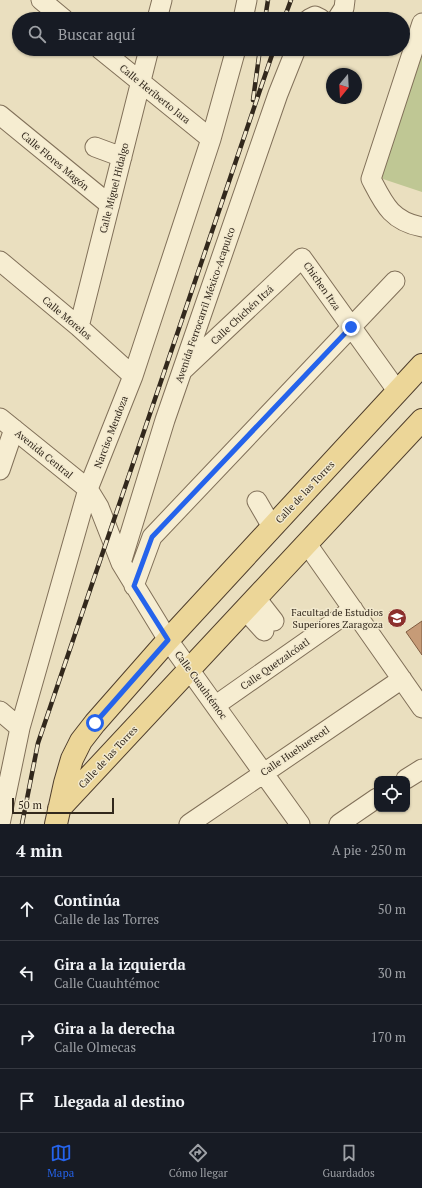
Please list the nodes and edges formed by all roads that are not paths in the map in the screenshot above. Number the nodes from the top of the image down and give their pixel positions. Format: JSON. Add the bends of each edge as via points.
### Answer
{"nodes":[{"id":1,"x":41,"y":0,"type":"edge"},
{"id":2,"x":162,"y":0,"type":"edge"},
{"id":3,"x":247,"y":0,"type":"edge"},
{"id":4,"x":345,"y":0,"type":"edge"},
{"id":5,"x":56,"y":12,"type":"edge"},
{"id":6,"x":159,"y":12,"type":"edge"},
{"id":7,"x":244,"y":12,"type":"edge"},
{"id":8,"x":341,"y":12,"type":"edge"},
{"id":9,"x":422,"y":23,"type":"edge"},
{"id":10,"x":108,"y":56,"type":"edge"},
{"id":11,"x":147,"y":56,"type":"edge"},
{"id":12,"x":234,"y":56,"type":"edge"},
{"id":13,"x":293,"y":56,"type":"edge"},
{"id":14,"x":140,"y":82,"type":"junction"},
{"id":15,"x":0,"y":115,"type":"edge"},
{"id":16,"x":211,"y":139,"type":"junction"},
{"id":17,"x":95,"y":147,"type":"dead end"},
{"id":18,"x":122,"y":157,"type":"junction"},
{"id":19,"x":110,"y":205,"type":"junction"},
{"id":20,"x":422,"y":227,"type":"edge"},
{"id":21,"x":302,"y":258,"type":"joint"},
{"id":22,"x":0,"y":261,"type":"edge"},
{"id":23,"x":395,"y":281,"type":"dead end"},
{"id":24,"x":79,"y":327,"type":"junction"},
{"id":25,"x":351,"y":327,"type":"junction"},
{"id":26,"x":422,"y":365,"type":"edge"},
{"id":27,"x":182,"y":371,"type":"junction"},
{"id":28,"x":133,"y":376,"type":"junction"},
{"id":29,"x":398,"y":392,"type":"junction"},
{"id":30,"x":7,"y":423,"type":"edge"},
{"id":31,"x":421,"y":423,"type":"edge"},
{"id":32,"x":0,"y":470,"type":"edge"},
{"id":33,"x":88,"y":489,"type":"junction"},
{"id":34,"x":257,"y":501,"type":"dead end"},
{"id":35,"x":272,"y":527,"type":"junction"},
{"id":36,"x":307,"y":544,"type":"junction"},
{"id":37,"x":121,"y":563,"type":"junction"},
{"id":38,"x":134,"y":586,"type":"junction"},
{"id":39,"x":250,"y":604,"type":"junction"},
{"id":40,"x":353,"y":610,"type":"junction"},
{"id":41,"x":269,"y":626,"type":"dead end"},
{"id":42,"x":168,"y":640,"type":"junction"},
{"id":43,"x":190,"y":669,"type":"junction"},
{"id":44,"x":402,"y":679,"type":"junction"},
{"id":45,"x":216,"y":705,"type":"junction"},
{"id":46,"x":422,"y":708,"type":"edge"},
{"id":47,"x":0,"y":711,"type":"edge"},
{"id":48,"x":20,"y":728,"type":"junction"},
{"id":49,"x":422,"y":768,"type":"edge"},
{"id":50,"x":264,"y":772,"type":"junction"},
{"id":51,"x":410,"y":776,"type":"edge"},
{"id":52,"x":374,"y":800,"type":"edge"},
{"id":53,"x":57,"y":817,"type":"edge"},
{"id":54,"x":0,"y":824,"type":"edge"},
{"id":55,"x":188,"y":824,"type":"edge"},
{"id":56,"x":300,"y":824,"type":"edge"},
{"id":57,"x":338,"y":824,"type":"edge"}],
"edges":[{"from":1,"to":5,"type":"street"},
{"from":2,"to":6,"type":"street"},
{"from":3,"to":7,"type":"street"},
{"from":4,"to":8,"type":"street"},
{"from":9,"to":20,"type":"street","via":[[371,179],[386,208],[409,225]]},
{"from":10,"to":14,"type":"street","name":"Calle Heriberto Jara"},
{"from":11,"to":14,"type":"street","name":"Calle Miguel Hidalgo"},
{"from":12,"to":16,"type":"street","name":"Narciso Mendoza"},
{"from":13,"to":27,"type":"street","name":"Avenida Ferrocarril México-Acapulco"},
{"from":14,"to":16,"type":"street","name":"Calle Heriberto Jara"},
{"from":14,"to":18,"type":"street","name":"Calle Miguel Hidalgo"},
{"from":15,"to":19,"type":"street","name":"Calle Flores Magón"},
{"from":16,"to":28,"type":"street","name":"Narciso Mendoza"},
{"from":17,"to":18,"type":"street"},
{"from":18,"to":19,"type":"street","name":"Calle Miguel Hidalgo"},
{"from":19,"to":24,"type":"street","name":"Calle Miguel Hidalgo"},
{"from":21,"to":25,"type":"street","name":"Chichen Itza"},
{"from":21,"to":27,"type":"street","name":"Calle Chichén Itzá"},
{"from":22,"to":24,"type":"street","name":"Calle Morelos"},
{"from":23,"to":25,"type":"street"},
{"from":24,"to":28,"type":"street","name":"Calle Morelos"},
{"from":25,"to":29,"type":"street","name":"Chichen Itza"},
{"from":25,"to":38,"type":"street","via":[[152,537]]},
{"from":26,"to":29,"type":"main road","name":"Calle de las Torres"},
{"from":27,"to":37,"type":"street","name":"Avenida Ferrocarril México-Acapulco"},
{"from":28,"to":33,"type":"street","name":"Narciso Mendoza"},
{"from":29,"to":35,"type":"main road","name":"Calle de las Torres"},
{"from":30,"to":32,"type":"street"},
{"from":30,"to":33,"type":"street","name":"Avenida Central"},
{"from":31,"to":36,"type":"main road","name":"Calle de las Torres"},
{"from":33,"to":37,"type":"street","name":"Calle Cuauhtémoc","via":[[99,507]]},
{"from":33,"to":48,"type":"street","name":"Narciso Mendoza"},
{"from":34,"to":35,"type":"street"},
{"from":35,"to":42,"type":"main road","name":"Calle de las Torres"},
{"from":36,"to":39,"type":"main road","name":"Calle de las Torres"},
{"from":36,"to":40,"type":"street"},
{"from":37,"to":38,"type":"street","name":"Calle Cuauhtémoc"},
{"from":38,"to":42,"type":"street","name":"Calle Cuauhtémoc"},
{"from":39,"to":41,"type":"street"},
{"from":39,"to":43,"type":"main road","name":"Calle de las Torres"},
{"from":40,"to":44,"type":"street"},
{"from":40,"to":45,"type":"street","name":"Calle Quetzalcóatl"},
{"from":42,"to":43,"type":"street","name":"Calle Cuauhtémoc"},
{"from":42,"to":53,"type":"main road","name":"Calle de las Torres","via":[[81,741],[72,759]]},
{"from":43,"to":45,"type":"street","name":"Calle Cuauhtémoc"},
{"from":43,"to":53,"type":"main road","name":"Calle de las Torres"},
{"from":44,"to":46,"type":"street"},
{"from":44,"to":50,"type":"street","name":"Calle Huehueteotl"},
{"from":45,"to":50,"type":"street","name":"Calle Cuauhtémoc"},
{"from":47,"to":48,"type":"street"},
{"from":48,"to":54,"type":"street","name":"Narciso Mendoza"},
{"from":49,"to":51,"type":"street"},
{"from":50,"to":55,"type":"street","name":"Calle Huehueteotl"},
{"from":50,"to":56,"type":"street","name":"Calle Cuauhtémoc"},
{"from":52,"to":57,"type":"street"}]}
